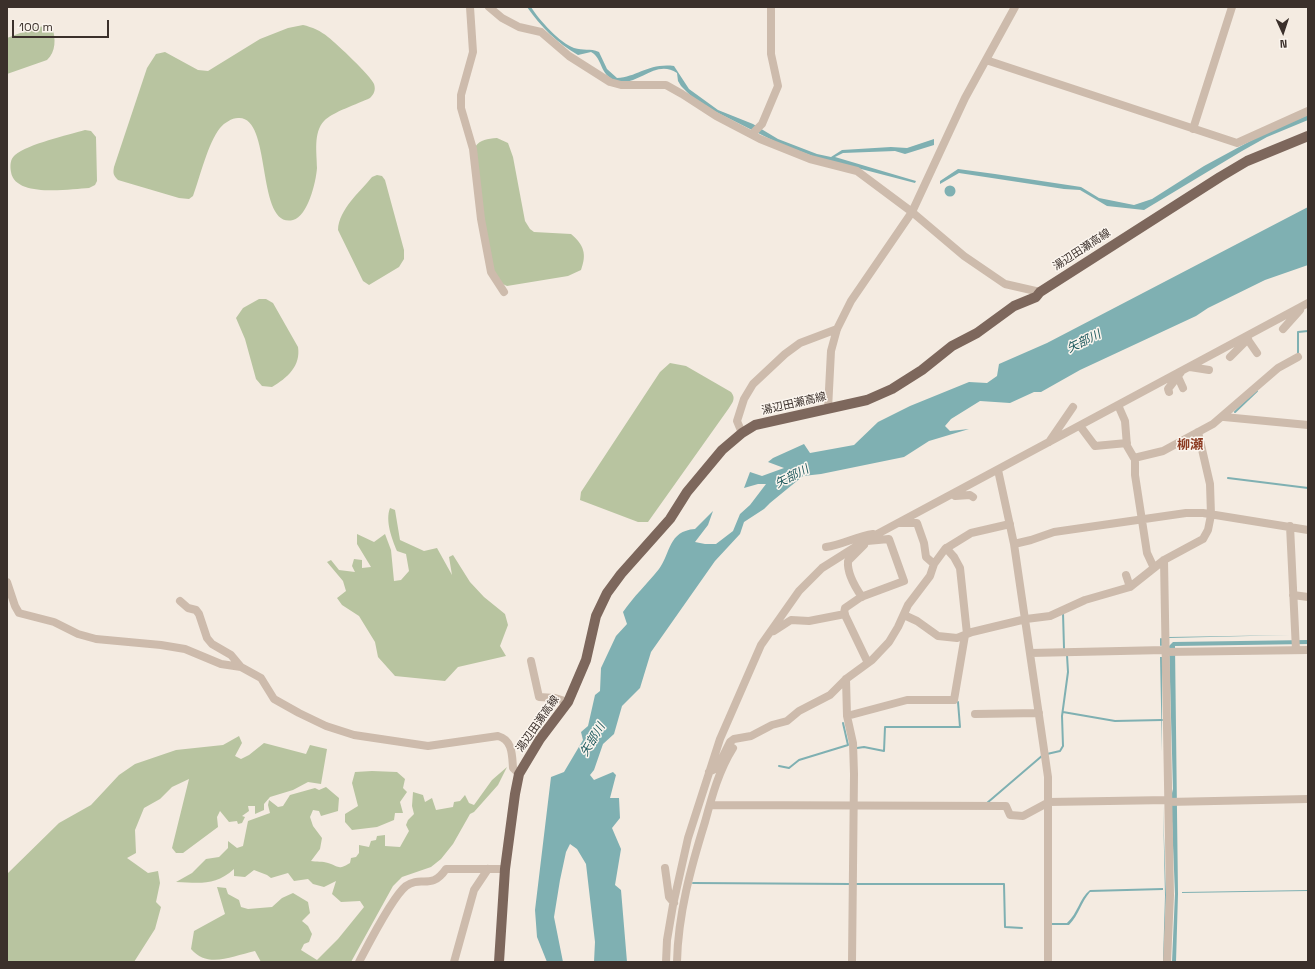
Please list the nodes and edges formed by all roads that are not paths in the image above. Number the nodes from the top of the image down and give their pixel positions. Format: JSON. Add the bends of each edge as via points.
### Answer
{"nodes":[{"id":1,"x":470,"y":7,"type":"edge"},
{"id":2,"x":489,"y":7,"type":"edge"},
{"id":3,"x":771,"y":7,"type":"edge"},
{"id":4,"x":1015,"y":7,"type":"edge"},
{"id":5,"x":1232,"y":7,"type":"edge"},
{"id":6,"x":986,"y":60,"type":"junction"},
{"id":7,"x":1308,"y":111,"type":"edge"},
{"id":8,"x":1193,"y":129,"type":"junction"},
{"id":9,"x":752,"y":134,"type":"junction"},
{"id":10,"x":1308,"y":136,"type":"edge"},
{"id":11,"x":912,"y":212,"type":"junction"},
{"id":12,"x":504,"y":292,"type":"dead end"},
{"id":13,"x":1040,"y":292,"type":"junction"},
{"id":14,"x":1304,"y":308,"type":"edge"},
{"id":15,"x":837,"y":329,"type":"junction"},
{"id":16,"x":1283,"y":329,"type":"dead end"},
{"id":17,"x":1247,"y":338,"type":"junction"},
{"id":18,"x":1257,"y":353,"type":"dead end"},
{"id":19,"x":1230,"y":357,"type":"dead end"},
{"id":20,"x":1298,"y":357,"type":"dead end"},
{"id":21,"x":1190,"y":367,"type":"junction"},
{"id":22,"x":1209,"y":370,"type":"dead end"},
{"id":23,"x":1180,"y":374,"type":"junction"},
{"id":24,"x":1183,"y":388,"type":"dead end"},
{"id":25,"x":1168,"y":392,"type":"dead end"},
{"id":26,"x":1118,"y":405,"type":"junction"},
{"id":27,"x":1073,"y":408,"type":"dead end"},
{"id":28,"x":828,"y":409,"type":"junction"},
{"id":29,"x":1224,"y":417,"type":"junction"},
{"id":30,"x":1308,"y":425,"type":"edge"},
{"id":31,"x":1080,"y":426,"type":"junction"},
{"id":32,"x":1198,"y":432,"type":"junction"},
{"id":33,"x":742,"y":433,"type":"junction"},
{"id":34,"x":1049,"y":442,"type":"junction"},
{"id":35,"x":1126,"y":443,"type":"junction"},
{"id":36,"x":1135,"y":458,"type":"junction"},
{"id":37,"x":998,"y":470,"type":"junction"},
{"id":38,"x":952,"y":494,"type":"junction"},
{"id":39,"x":1148,"y":495,"type":"dead end"},
{"id":40,"x":1139,"y":496,"type":"junction"},
{"id":41,"x":973,"y":497,"type":"dead end"},
{"id":42,"x":1211,"y":515,"type":"junction"},
{"id":43,"x":1142,"y":520,"type":"junction"},
{"id":44,"x":896,"y":524,"type":"junction"},
{"id":45,"x":1010,"y":524,"type":"junction"},
{"id":46,"x":1290,"y":526,"type":"junction"},
{"id":47,"x":1308,"y":530,"type":"edge"},
{"id":48,"x":878,"y":533,"type":"junction"},
{"id":49,"x":865,"y":542,"type":"junction"},
{"id":50,"x":1014,"y":544,"type":"junction"},
{"id":51,"x":826,"y":547,"type":"dead end"},
{"id":52,"x":946,"y":548,"type":"junction"},
{"id":53,"x":1164,"y":560,"type":"junction"},
{"id":54,"x":934,"y":564,"type":"junction"},
{"id":55,"x":1154,"y":568,"type":"junction"},
{"id":56,"x":1292,"y":572,"type":"junction"},
{"id":57,"x":1126,"y":576,"type":"dead end"},
{"id":58,"x":1298,"y":578,"type":"dead end"},
{"id":59,"x":7,"y":582,"type":"edge"},
{"id":60,"x":1130,"y":586,"type":"junction"},
{"id":61,"x":1293,"y":596,"type":"junction"},
{"id":62,"x":862,"y":597,"type":"junction"},
{"id":63,"x":1308,"y":597,"type":"edge"},
{"id":64,"x":178,"y":603,"type":"dead end"},
{"id":65,"x":845,"y":614,"type":"junction"},
{"id":66,"x":904,"y":615,"type":"junction"},
{"id":67,"x":1026,"y":619,"type":"junction"},
{"id":68,"x":771,"y":631,"type":"junction"},
{"id":69,"x":966,"y":634,"type":"junction"},
{"id":70,"x":1295,"y":644,"type":"junction"},
{"id":71,"x":1308,"y":650,"type":"edge"},
{"id":72,"x":1169,"y":652,"type":"junction"},
{"id":73,"x":1030,"y":653,"type":"junction"},
{"id":74,"x":531,"y":661,"type":"dead end"},
{"id":75,"x":868,"y":663,"type":"junction"},
{"id":76,"x":241,"y":667,"type":"junction"},
{"id":77,"x":846,"y":679,"type":"junction"},
{"id":78,"x":568,"y":702,"type":"junction"},
{"id":79,"x":1039,"y":713,"type":"junction"},
{"id":80,"x":976,"y":714,"type":"dead end"},
{"id":81,"x":847,"y":716,"type":"junction"},
{"id":82,"x":739,"y":738,"type":"junction"},
{"id":83,"x":709,"y":772,"type":"junction"},
{"id":84,"x":520,"y":774,"type":"junction"},
{"id":85,"x":1308,"y":799,"type":"edge"},
{"id":86,"x":1171,"y":801,"type":"junction"},
{"id":87,"x":1049,"y":802,"type":"junction"},
{"id":88,"x":710,"y":805,"type":"junction"},
{"id":89,"x":853,"y":806,"type":"junction"},
{"id":90,"x":665,"y":868,"type":"dead end"},
{"id":91,"x":488,"y":869,"type":"junction"},
{"id":92,"x":505,"y":869,"type":"junction"},
{"id":93,"x":674,"y":902,"type":"junction"},
{"id":94,"x":359,"y":962,"type":"edge"},
{"id":95,"x":454,"y":962,"type":"edge"},
{"id":96,"x":498,"y":962,"type":"edge"},
{"id":97,"x":666,"y":962,"type":"edge"},
{"id":98,"x":677,"y":962,"type":"edge"},
{"id":99,"x":852,"y":962,"type":"edge"},
{"id":100,"x":1048,"y":962,"type":"edge"},
{"id":101,"x":1167,"y":962,"type":"edge"}],
"edges":[{"from":1,"to":12,"type":"street","via":[[473,52],[461,95],[462,108],[473,149],[481,219],[491,272]]},
{"from":2,"to":9,"type":"street","via":[[519,27],[541,32],[569,56],[610,82],[621,85],[666,85],[716,116]]},
{"from":3,"to":9,"type":"street","via":[[771,54],[778,86],[762,124]]},
{"from":4,"to":6,"type":"street"},
{"from":5,"to":8,"type":"street"},
{"from":6,"to":8,"type":"street"},
{"from":6,"to":11,"type":"street","via":[[948,133]]},
{"from":7,"to":8,"type":"street","via":[[1237,143]]},
{"from":9,"to":11,"type":"street","via":[[810,159],[857,171]]},
{"from":10,"to":13,"type":"main road","name":"湯辺田瀬高線","via":[[1247,161]]},
{"from":11,"to":13,"type":"street","via":[[964,256],[1005,284]]},
{"from":11,"to":15,"type":"street","via":[[851,301]]},
{"from":13,"to":28,"type":"main road","name":"湯辺田瀬高線","via":[[948,349],[892,390],[867,400]]},
{"from":14,"to":16,"type":"street"},
{"from":14,"to":17,"type":"street","via":[[1290,313]]},
{"from":15,"to":28,"type":"street","via":[[831,351]]},
{"from":15,"to":33,"type":"street","via":[[800,343],[753,384],[744,399],[737,421]]},
{"from":17,"to":18,"type":"street"},
{"from":17,"to":19,"type":"street"},
{"from":17,"to":21,"type":"street"},
{"from":20,"to":29,"type":"street","via":[[1278,368]]},
{"from":21,"to":22,"type":"street"},
{"from":21,"to":23,"type":"street"},
{"from":23,"to":24,"type":"street"},
{"from":23,"to":25,"type":"street","via":[[1168,388]]},
{"from":23,"to":26,"type":"street"},
{"from":26,"to":31,"type":"street"},
{"from":26,"to":35,"type":"street","via":[[1124,421]]},
{"from":27,"to":34,"type":"street"},
{"from":28,"to":33,"type":"main road","name":"湯辺田瀬高線","via":[[772,420],[755,425]]},
{"from":29,"to":30,"type":"street"},
{"from":29,"to":32,"type":"street"},
{"from":31,"to":34,"type":"street"},
{"from":31,"to":35,"type":"street","via":[[1095,446]]},
{"from":32,"to":36,"type":"street","via":[[1163,451]]},
{"from":32,"to":42,"type":"street","via":[[1210,484]]},
{"from":33,"to":78,"type":"main road","name":"湯辺田瀬高線","via":[[722,450],[687,492],[670,520],[607,593],[596,616],[586,660]]},
{"from":34,"to":37,"type":"street"},
{"from":35,"to":36,"type":"street"},
{"from":36,"to":40,"type":"street"},
{"from":37,"to":38,"type":"street"},
{"from":37,"to":45,"type":"street"},
{"from":38,"to":41,"type":"street"},
{"from":38,"to":44,"type":"street"},
{"from":39,"to":40,"type":"street"},
{"from":40,"to":43,"type":"street"},
{"from":42,"to":43,"type":"street","via":[[1186,513]]},
{"from":42,"to":46,"type":"street"},
{"from":42,"to":53,"type":"street","via":[[1203,539]]},
{"from":43,"to":50,"type":"street","via":[[1054,532]]},
{"from":43,"to":55,"type":"street","via":[[1147,553]]},
{"from":44,"to":48,"type":"street"},
{"from":44,"to":54,"type":"street","via":[[917,522],[926,557]]},
{"from":45,"to":50,"type":"street"},
{"from":45,"to":52,"type":"street","via":[[971,533]]},
{"from":46,"to":47,"type":"street"},
{"from":46,"to":56,"type":"street"},
{"from":48,"to":49,"type":"street"},
{"from":48,"to":51,"type":"street"},
{"from":49,"to":62,"type":"street","via":[[848,561],[854,582]]},
{"from":49,"to":62,"type":"street","via":[[889,539],[904,581]]},
{"from":49,"to":68,"type":"street","via":[[822,568],[800,591]]},
{"from":50,"to":67,"type":"street"},
{"from":52,"to":54,"type":"street"},
{"from":52,"to":69,"type":"street","via":[[960,568]]},
{"from":53,"to":55,"type":"street"},
{"from":53,"to":72,"type":"street"},
{"from":54,"to":66,"type":"street","via":[[930,576],[916,593]]},
{"from":55,"to":60,"type":"street"},
{"from":56,"to":58,"type":"street"},
{"from":56,"to":61,"type":"street"},
{"from":57,"to":60,"type":"street"},
{"from":59,"to":76,"type":"street","via":[[19,613],[27,616],[54,622],[78,634],[161,644],[185,649],[221,664]]},
{"from":60,"to":67,"type":"street","via":[[1086,600],[1050,616]]},
{"from":61,"to":63,"type":"street"},
{"from":61,"to":70,"type":"street"},
{"from":62,"to":65,"type":"street","via":[[845,608]]},
{"from":64,"to":76,"type":"street","via":[[196,610],[207,638],[212,644],[231,655]]},
{"from":65,"to":68,"type":"street","via":[[809,621],[791,620]]},
{"from":65,"to":75,"type":"street"},
{"from":66,"to":69,"type":"street","via":[[938,636],[957,638]]},
{"from":66,"to":75,"type":"street","via":[[889,642]]},
{"from":67,"to":69,"type":"street"},
{"from":67,"to":73,"type":"street"},
{"from":68,"to":83,"type":"street","via":[[761,645],[720,739]]},
{"from":69,"to":81,"type":"street","via":[[954,700],[907,700]]},
{"from":70,"to":71,"type":"street"},
{"from":70,"to":72,"type":"street"},
{"from":72,"to":73,"type":"street"},
{"from":72,"to":86,"type":"street"},
{"from":73,"to":79,"type":"street"},
{"from":74,"to":78,"type":"street","via":[[539,697]]},
{"from":75,"to":77,"type":"street"},
{"from":76,"to":84,"type":"street","via":[[261,678],[274,699],[306,716],[354,735],[428,746],[498,736],[504,738],[511,746],[513,768]]},
{"from":77,"to":81,"type":"street"},
{"from":77,"to":82,"type":"street","via":[[830,696],[798,711],[787,720],[751,736]]},
{"from":78,"to":84,"type":"main road","name":"湯辺田瀬高線","via":[[540,739]]},
{"from":79,"to":80,"type":"street"},
{"from":79,"to":87,"type":"street"},
{"from":81,"to":89,"type":"street","via":[[853,743]]},
{"from":82,"to":83,"type":"street","via":[[730,742],[717,768]]},
{"from":82,"to":88,"type":"street","via":[[719,778]]},
{"from":83,"to":93,"type":"street","via":[[688,838]]},
{"from":84,"to":92,"type":"main road","name":"湯辺田瀬高線"},
{"from":85,"to":86,"type":"street"},
{"from":86,"to":87,"type":"street"},
{"from":86,"to":101,"type":"street"},
{"from":87,"to":89,"type":"street","via":[[1023,816],[1010,815],[1006,806]]},
{"from":87,"to":100,"type":"street"},
{"from":88,"to":89,"type":"street"},
{"from":88,"to":98,"type":"street","via":[[685,897],[679,926]]},
{"from":89,"to":99,"type":"street"},
{"from":90,"to":93,"type":"street","via":[[670,897]]},
{"from":91,"to":92,"type":"street"},
{"from":91,"to":94,"type":"street","via":[[446,869],[440,878],[434,881],[412,883],[405,887],[390,907]]},
{"from":91,"to":95,"type":"street","via":[[474,890]]},
{"from":92,"to":96,"type":"main road","name":"湯辺田瀬高線"},
{"from":93,"to":97,"type":"street"}]}
